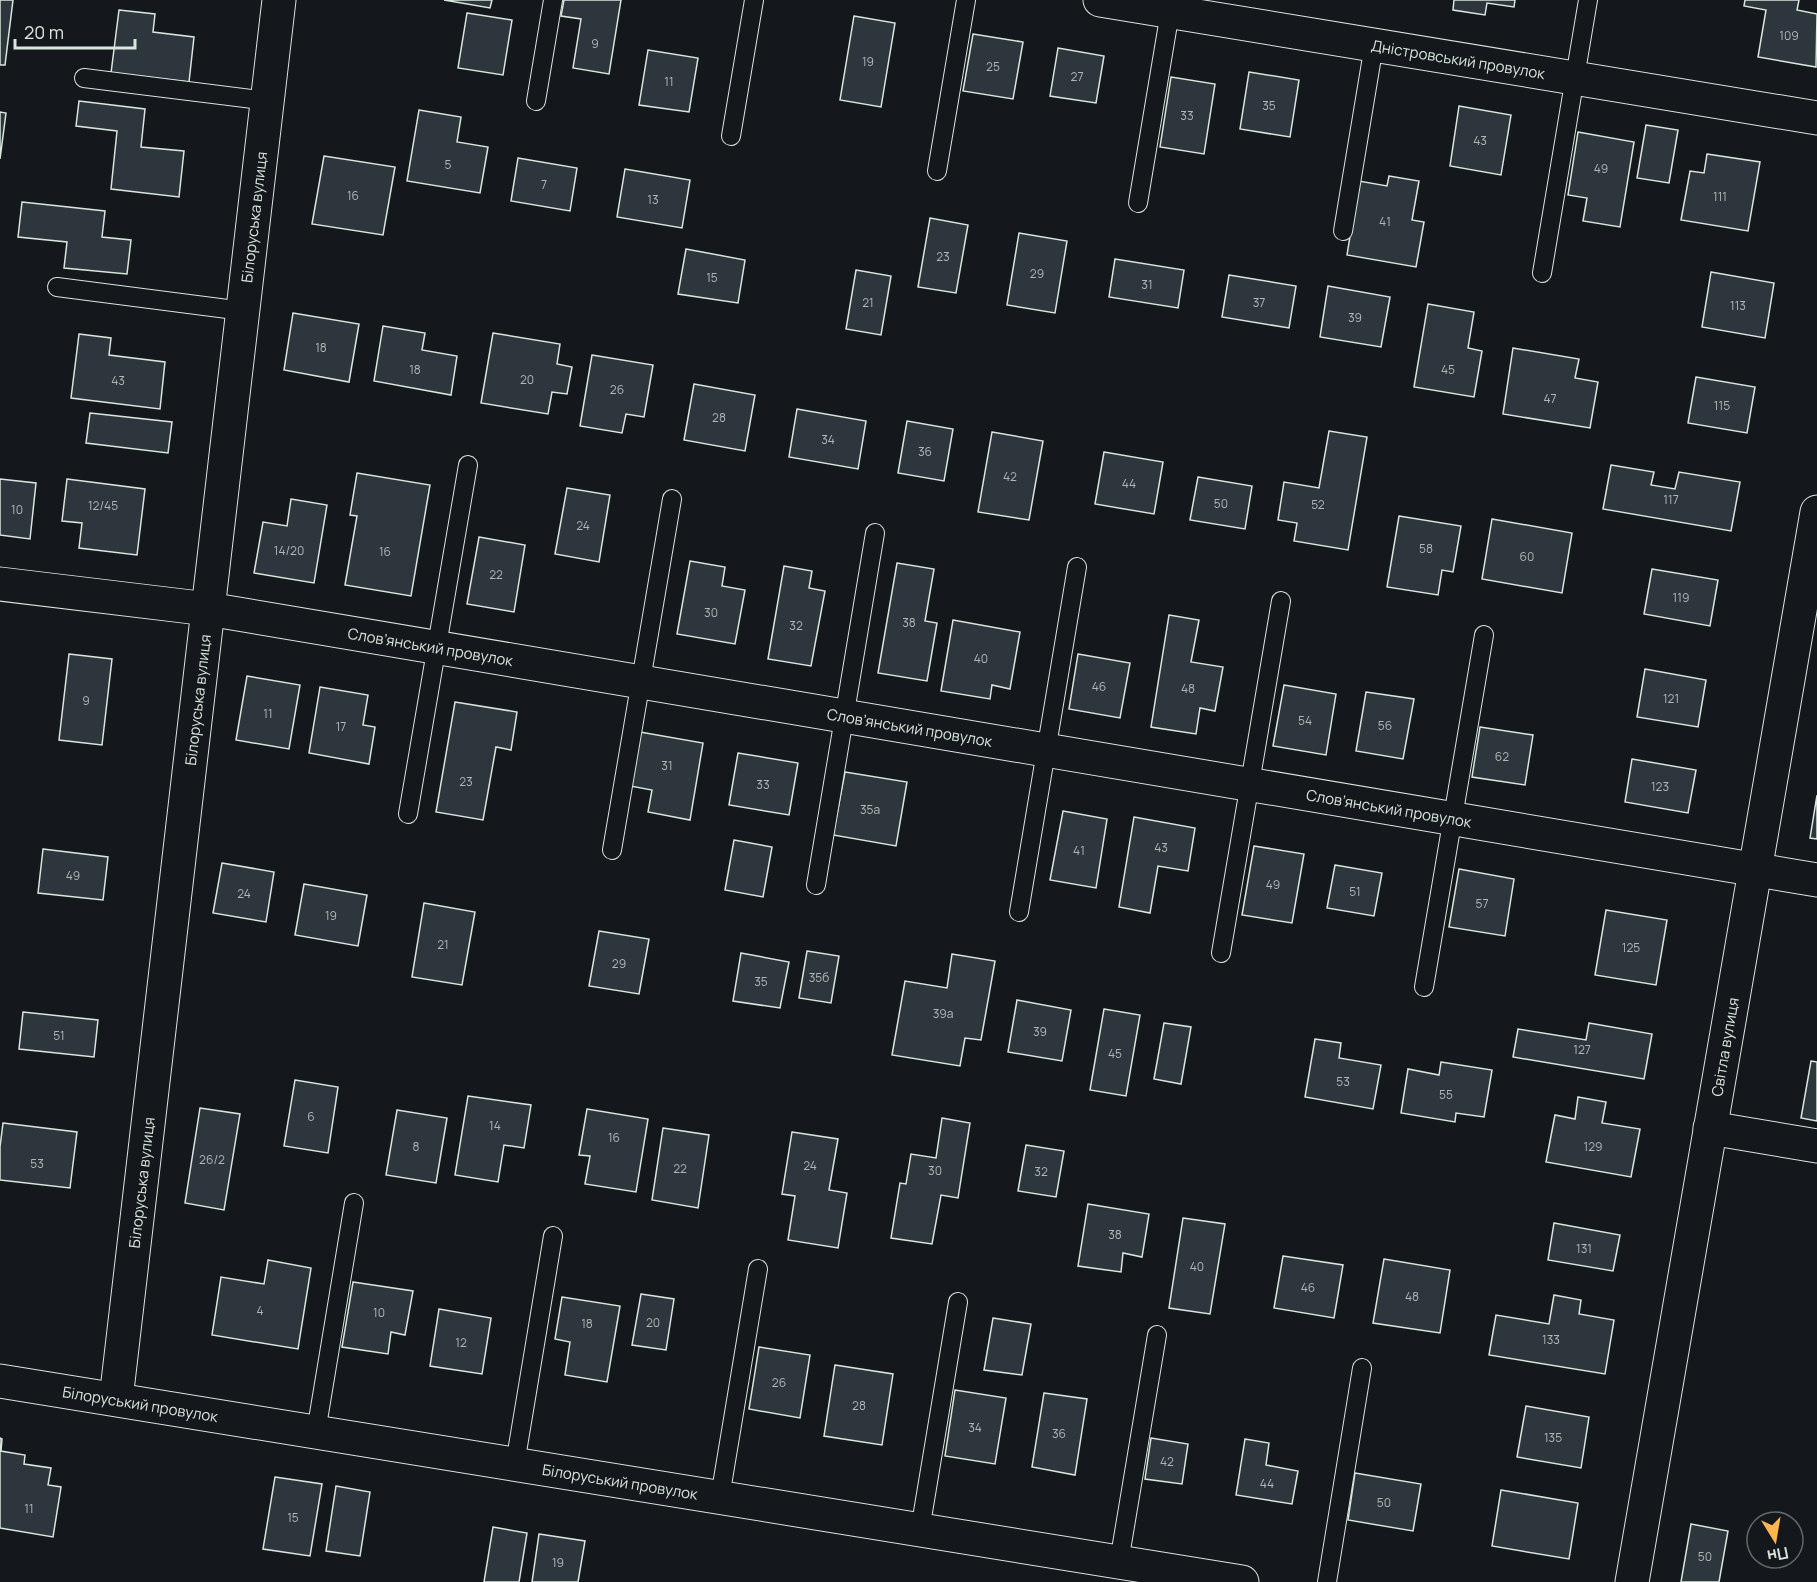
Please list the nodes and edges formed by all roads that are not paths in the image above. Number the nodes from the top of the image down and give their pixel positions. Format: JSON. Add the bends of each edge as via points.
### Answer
{"nodes":[{"id":1,"x":279,"y":0,"type":"edge"},
{"id":2,"x":553,"y":0,"type":"edge"},
{"id":3,"x":754,"y":0,"type":"edge"},
{"id":4,"x":966,"y":0,"type":"edge"},
{"id":5,"x":1100,"y":0,"type":"edge"},
{"id":6,"x":1588,"y":0,"type":"edge"},
{"id":7,"x":1170,"y":12,"type":"junction"},
{"id":8,"x":1374,"y":45,"type":"junction"},
{"id":9,"x":84,"y":78,"type":"dead end"},
{"id":10,"x":1575,"y":78,"type":"junction"},
{"id":11,"x":268,"y":101,"type":"junction"},
{"id":12,"x":536,"y":101,"type":"dead end"},
{"id":13,"x":1817,"y":118,"type":"edge"},
{"id":14,"x":731,"y":136,"type":"dead end"},
{"id":15,"x":937,"y":171,"type":"dead end"},
{"id":16,"x":1138,"y":203,"type":"dead end"},
{"id":17,"x":1343,"y":231,"type":"dead end"},
{"id":18,"x":1542,"y":273,"type":"dead end"},
{"id":19,"x":57,"y":287,"type":"dead end"},
{"id":20,"x":243,"y":311,"type":"junction"},
{"id":21,"x":468,"y":465,"type":"dead end"},
{"id":22,"x":672,"y":499,"type":"dead end"},
{"id":23,"x":1817,"y":512,"type":"edge"},
{"id":24,"x":875,"y":533,"type":"dead end"},
{"id":25,"x":1077,"y":567,"type":"dead end"},
{"id":26,"x":0,"y":584,"type":"edge"},
{"id":27,"x":1281,"y":601,"type":"dead end"},
{"id":28,"x":208,"y":609,"type":"junction"},
{"id":29,"x":1484,"y":635,"type":"dead end"},
{"id":30,"x":437,"y":648,"type":"junction"},
{"id":31,"x":641,"y":682,"type":"junction"},
{"id":32,"x":844,"y":716,"type":"junction"},
{"id":33,"x":1046,"y":750,"type":"junction"},
{"id":34,"x":1250,"y":785,"type":"junction"},
{"id":35,"x":408,"y":814,"type":"dead end"},
{"id":36,"x":1453,"y":819,"type":"junction"},
{"id":37,"x":612,"y":850,"type":"dead end"},
{"id":38,"x":1755,"y":870,"type":"junction"},
{"id":39,"x":1817,"y":880,"type":"edge"},
{"id":40,"x":816,"y":885,"type":"dead end"},
{"id":41,"x":1019,"y":912,"type":"dead end"},
{"id":42,"x":1221,"y":953,"type":"dead end"},
{"id":43,"x":1424,"y":987,"type":"dead end"},
{"id":44,"x":1710,"y":1128,"type":"junction"},
{"id":45,"x":1817,"y":1146,"type":"edge"},
{"id":46,"x":354,"y":1203,"type":"dead end"},
{"id":47,"x":553,"y":1236,"type":"dead end"},
{"id":48,"x":758,"y":1269,"type":"dead end"},
{"id":49,"x":958,"y":1302,"type":"dead end"},
{"id":50,"x":1157,"y":1335,"type":"dead end"},
{"id":51,"x":1362,"y":1368,"type":"dead end"},
{"id":52,"x":0,"y":1381,"type":"edge"},
{"id":53,"x":116,"y":1400,"type":"junction"},
{"id":54,"x":316,"y":1432,"type":"junction"},
{"id":55,"x":515,"y":1464,"type":"junction"},
{"id":56,"x":720,"y":1497,"type":"junction"},
{"id":57,"x":920,"y":1530,"type":"junction"},
{"id":58,"x":1119,"y":1562,"type":"junction"},
{"id":59,"x":1242,"y":1582,"type":"edge"},
{"id":60,"x":1327,"y":1582,"type":"edge"},
{"id":61,"x":1632,"y":1582,"type":"edge"}],
"edges":[{"from":1,"to":11,"type":"street","name":"Білоруська вулиця"},
{"from":2,"to":12,"type":"lane"},
{"from":3,"to":14,"type":"lane"},
{"from":4,"to":15,"type":"lane"},
{"from":5,"to":7,"type":"street","name":"Дністровський провулок"},
{"from":6,"to":10,"type":"lane"},
{"from":7,"to":8,"type":"street","name":"Дністровський провулок"},
{"from":7,"to":16,"type":"lane"},
{"from":8,"to":10,"type":"street","name":"Дністровський провулок"},
{"from":8,"to":17,"type":"lane"},
{"from":9,"to":11,"type":"lane"},
{"from":10,"to":13,"type":"street","name":"Дністровський провулок"},
{"from":10,"to":18,"type":"lane"},
{"from":11,"to":20,"type":"street","name":"Білоруська вулиця"},
{"from":19,"to":20,"type":"lane"},
{"from":20,"to":28,"type":"street","name":"Білоруська вулиця"},
{"from":21,"to":30,"type":"lane"},
{"from":22,"to":31,"type":"lane"},
{"from":23,"to":38,"type":"street","name":"Світла вулиця"},
{"from":24,"to":32,"type":"lane"},
{"from":25,"to":33,"type":"lane"},
{"from":26,"to":28,"type":"street","name":"Слов’янський провулок"},
{"from":27,"to":34,"type":"lane"},
{"from":28,"to":30,"type":"street","name":"Слов’янський провулок"},
{"from":28,"to":53,"type":"street","name":"Білоруська вулиця"},
{"from":29,"to":36,"type":"lane"},
{"from":30,"to":31,"type":"street","name":"Слов’янський провулок"},
{"from":30,"to":35,"type":"lane"},
{"from":31,"to":32,"type":"street","name":"Слов’янський провулок"},
{"from":31,"to":37,"type":"lane"},
{"from":32,"to":33,"type":"street","name":"Слов’янський провулок"},
{"from":32,"to":40,"type":"lane"},
{"from":33,"to":34,"type":"street","name":"Слов’янський провулок"},
{"from":33,"to":41,"type":"lane"},
{"from":34,"to":36,"type":"street","name":"Слов’янський провулок"},
{"from":34,"to":42,"type":"lane"},
{"from":36,"to":38,"type":"street","name":"Слов’янський провулок"},
{"from":36,"to":43,"type":"lane"},
{"from":38,"to":39,"type":"street","name":"Слов’янський провулок"},
{"from":38,"to":44,"type":"street","name":"Світла вулиця"},
{"from":44,"to":45,"type":"street"},
{"from":44,"to":61,"type":"street","name":"Світла вулиця"},
{"from":46,"to":54,"type":"lane"},
{"from":47,"to":55,"type":"lane"},
{"from":48,"to":56,"type":"lane"},
{"from":49,"to":57,"type":"lane"},
{"from":50,"to":58,"type":"lane"},
{"from":51,"to":60,"type":"lane"},
{"from":52,"to":53,"type":"street","name":"Білоруський провулок"},
{"from":53,"to":54,"type":"street","name":"Білоруський провулок"},
{"from":54,"to":55,"type":"street","name":"Білоруський провулок"},
{"from":55,"to":56,"type":"street","name":"Білоруський провулок"},
{"from":56,"to":57,"type":"street","name":"Білоруський провулок"},
{"from":57,"to":58,"type":"street","name":"Білоруський провулок"},
{"from":58,"to":59,"type":"street","name":"Білоруський провулок"}]}
